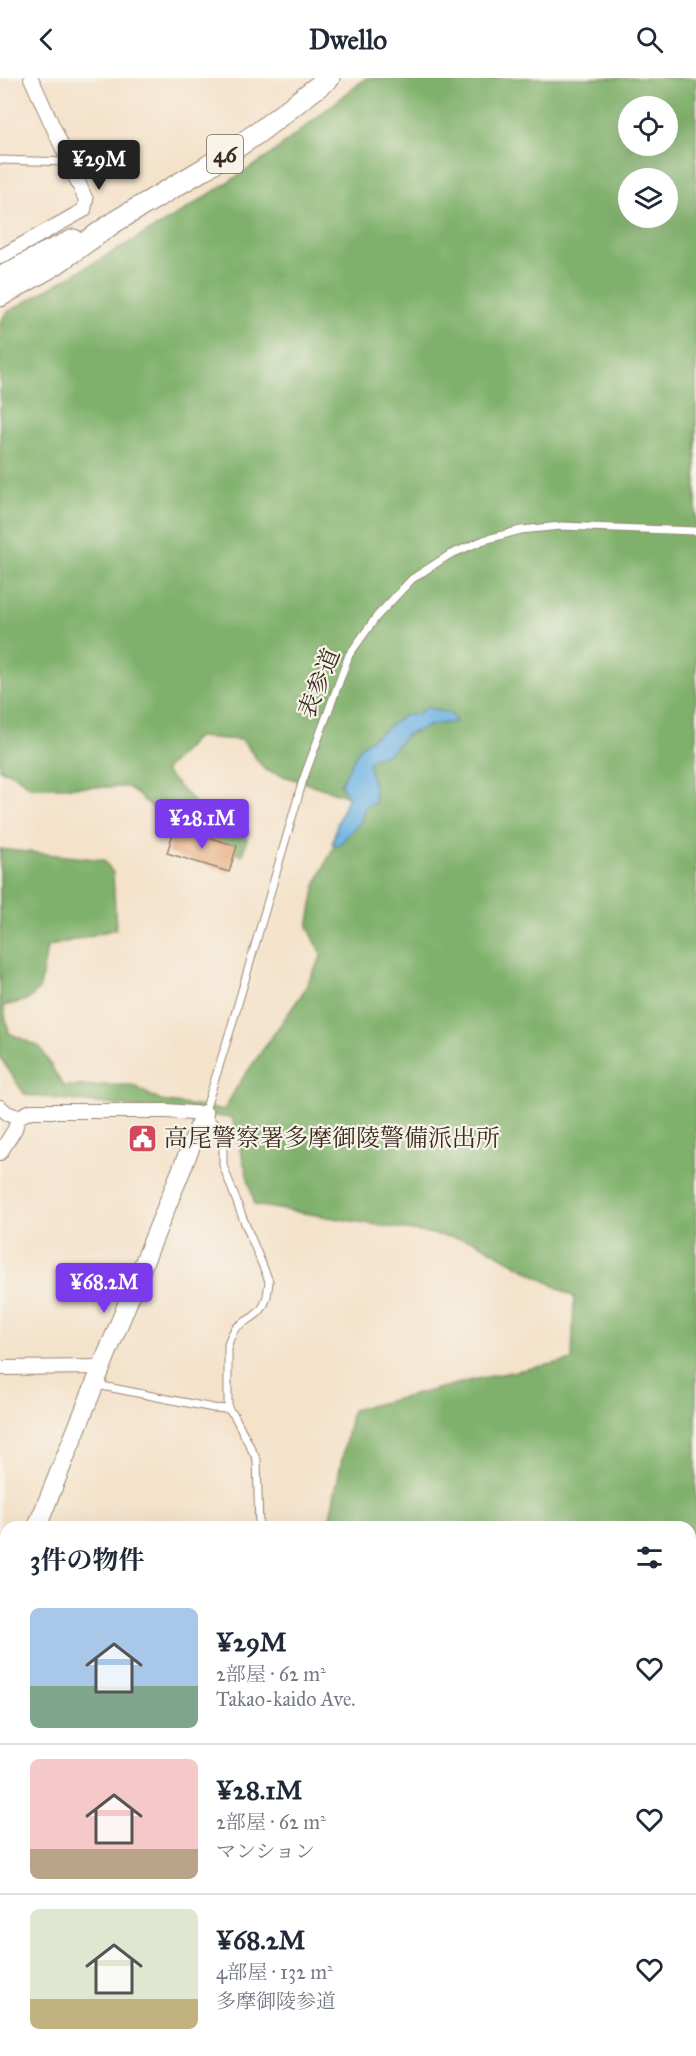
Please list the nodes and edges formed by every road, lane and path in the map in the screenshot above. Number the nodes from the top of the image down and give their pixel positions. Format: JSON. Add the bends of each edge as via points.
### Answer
{"nodes":[{"id":1,"x":31,"y":78,"type":"edge"},
{"id":2,"x":329,"y":78,"type":"edge"},
{"id":3,"x":0,"y":160,"type":"edge"},
{"id":4,"x":70,"y":162,"type":"junction"},
{"id":5,"x":116,"y":221,"type":"junction"},
{"id":6,"x":0,"y":256,"type":"edge"},
{"id":7,"x":0,"y":278,"type":"edge"},
{"id":8,"x":0,"y":296,"type":"edge"},
{"id":9,"x":696,"y":531,"type":"edge"},
{"id":10,"x":0,"y":1107,"type":"edge"},
{"id":11,"x":205,"y":1107,"type":"junction"},
{"id":12,"x":18,"y":1117,"type":"junction"},
{"id":13,"x":0,"y":1153,"type":"edge"},
{"id":14,"x":101,"y":1367,"type":"junction"},
{"id":15,"x":0,"y":1368,"type":"edge"},
{"id":16,"x":94,"y":1384,"type":"junction"},
{"id":17,"x":228,"y":1409,"type":"junction"},
{"id":18,"x":39,"y":1521,"type":"edge"},
{"id":19,"x":259,"y":1521,"type":"edge"}],
"edges":[{"from":1,"to":4,"type":"street"},
{"from":2,"to":5,"type":"main road","number":"46","via":[[204,169]]},
{"from":3,"to":4,"type":"lane"},
{"from":4,"to":6,"type":"street","via":[[86,200],[84,210]]},
{"from":5,"to":7,"type":"main road","number":"46"},
{"from":5,"to":8,"type":"main road","number":"46","via":[[54,265]]},
{"from":9,"to":11,"type":"lane","name":"表参道","via":[[561,526],[521,530],[449,555],[412,579],[377,616],[349,655],[303,780]]},
{"from":10,"to":12,"type":"street"},
{"from":11,"to":12,"type":"street","via":[[167,1111],[31,1111]]},
{"from":11,"to":14,"type":"main road"},
{"from":11,"to":17,"type":"lane","via":[[223,1137],[224,1165],[269,1281],[260,1311],[238,1324],[230,1338]]},
{"from":12,"to":13,"type":"street"},
{"from":14,"to":15,"type":"street"},
{"from":14,"to":16,"type":"main road"},
{"from":16,"to":17,"type":"lane"},
{"from":16,"to":18,"type":"main road"},
{"from":17,"to":19,"type":"lane","via":[[257,1460]]}]}
